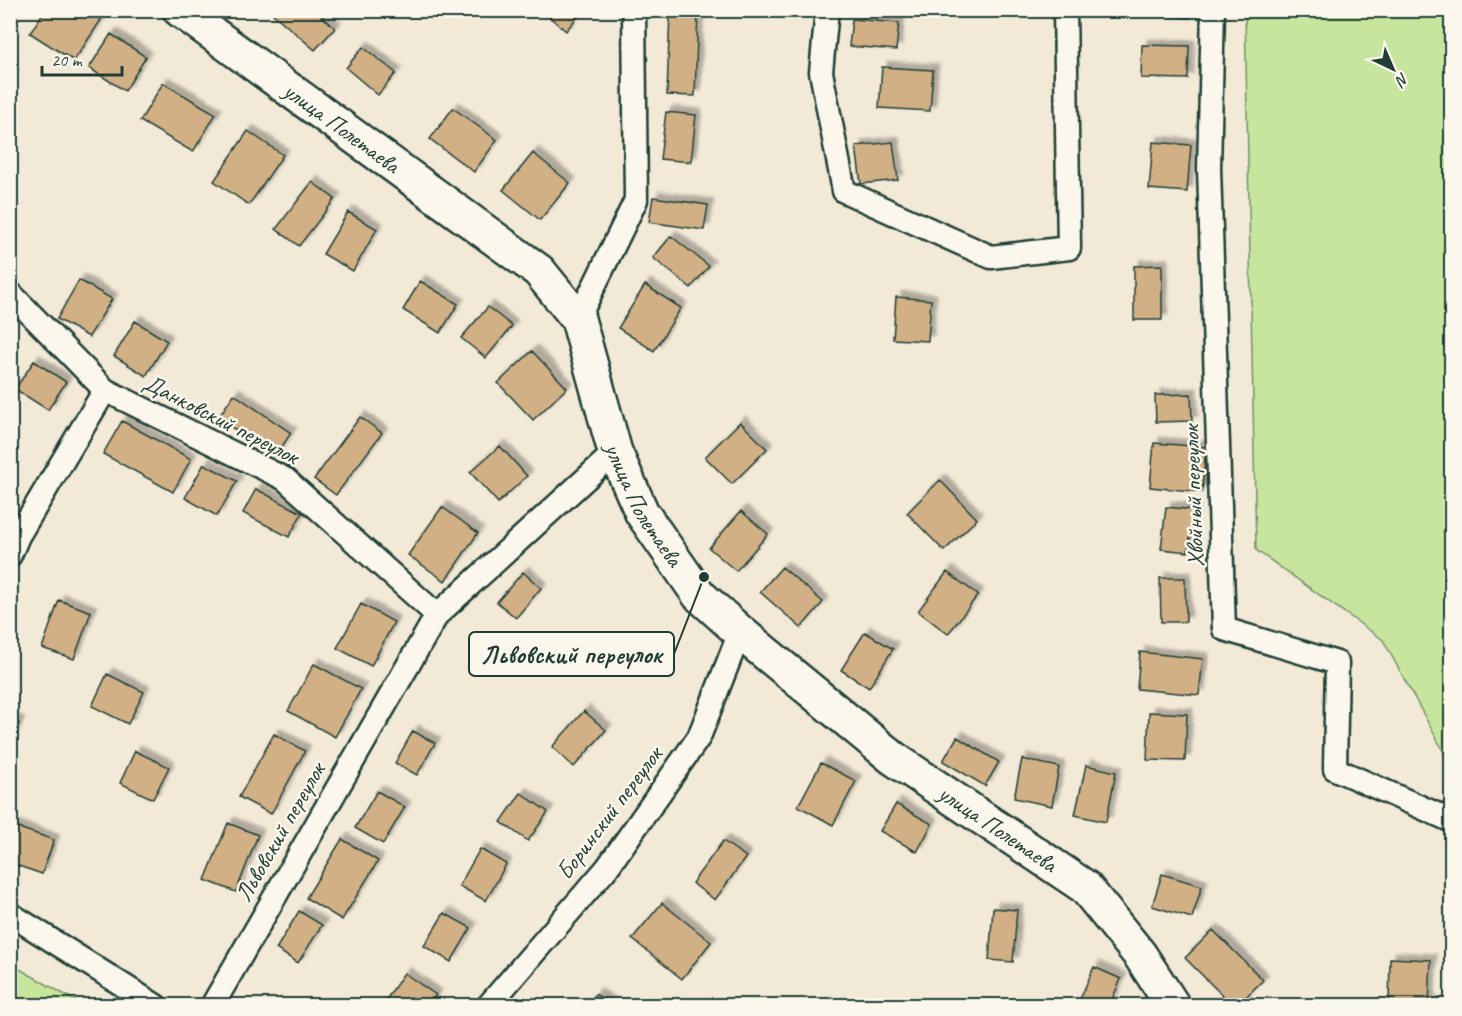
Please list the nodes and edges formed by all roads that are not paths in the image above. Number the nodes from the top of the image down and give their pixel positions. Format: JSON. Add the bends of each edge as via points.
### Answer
{"nodes":[{"id":1,"x":180,"y":10,"type":"edge"},
{"id":2,"x":634,"y":10,"type":"edge"},
{"id":3,"x":827,"y":10,"type":"edge"},
{"id":4,"x":1065,"y":10,"type":"edge"},
{"id":5,"x":1213,"y":10,"type":"edge"},
{"id":6,"x":10,"y":293,"type":"edge"},
{"id":7,"x":578,"y":319,"type":"junction"},
{"id":8,"x":105,"y":390,"type":"junction"},
{"id":9,"x":615,"y":452,"type":"junction"},
{"id":10,"x":10,"y":555,"type":"edge"},
{"id":11,"x":436,"y":615,"type":"junction"},
{"id":12,"x":740,"y":632,"type":"junction"},
{"id":13,"x":1452,"y":821,"type":"edge"},
{"id":14,"x":10,"y":914,"type":"edge"},
{"id":15,"x":156,"y":1005,"type":"edge"},
{"id":16,"x":212,"y":1005,"type":"edge"},
{"id":17,"x":488,"y":1005,"type":"edge"},
{"id":18,"x":1173,"y":1005,"type":"edge"}],
"edges":[{"from":1,"to":7,"type":"street","name":"улица Полетаева","via":[[540,271]]},
{"from":2,"to":7,"type":"street","via":[[636,200]]},
{"from":3,"to":4,"type":"street","via":[[821,72],[844,191],[991,257],[1069,248]]},
{"from":5,"to":13,"type":"street","name":"Хвойный переулок","via":[[1209,168],[1224,629],[1337,663],[1335,769]]},
{"from":6,"to":8,"type":"street","name":"Данковский переулок"},
{"from":7,"to":9,"type":"street","name":"улица Полетаева"},
{"from":8,"to":10,"type":"street"},
{"from":8,"to":11,"type":"street","name":"Данковский переулок","via":[[285,479]]},
{"from":9,"to":11,"type":"street","name":"Львовский переулок"},
{"from":9,"to":12,"type":"street","name":"улица Полетаева","via":[[642,513],[699,595]]},
{"from":11,"to":16,"type":"street","name":"Львовский переулок"},
{"from":12,"to":17,"type":"street","name":"Боринский переулок","via":[[699,737],[607,868]]},
{"from":12,"to":18,"type":"street","name":"улица Полетаева","via":[[893,758],[1085,886],[1140,955]]},
{"from":14,"to":15,"type":"street"}]}
